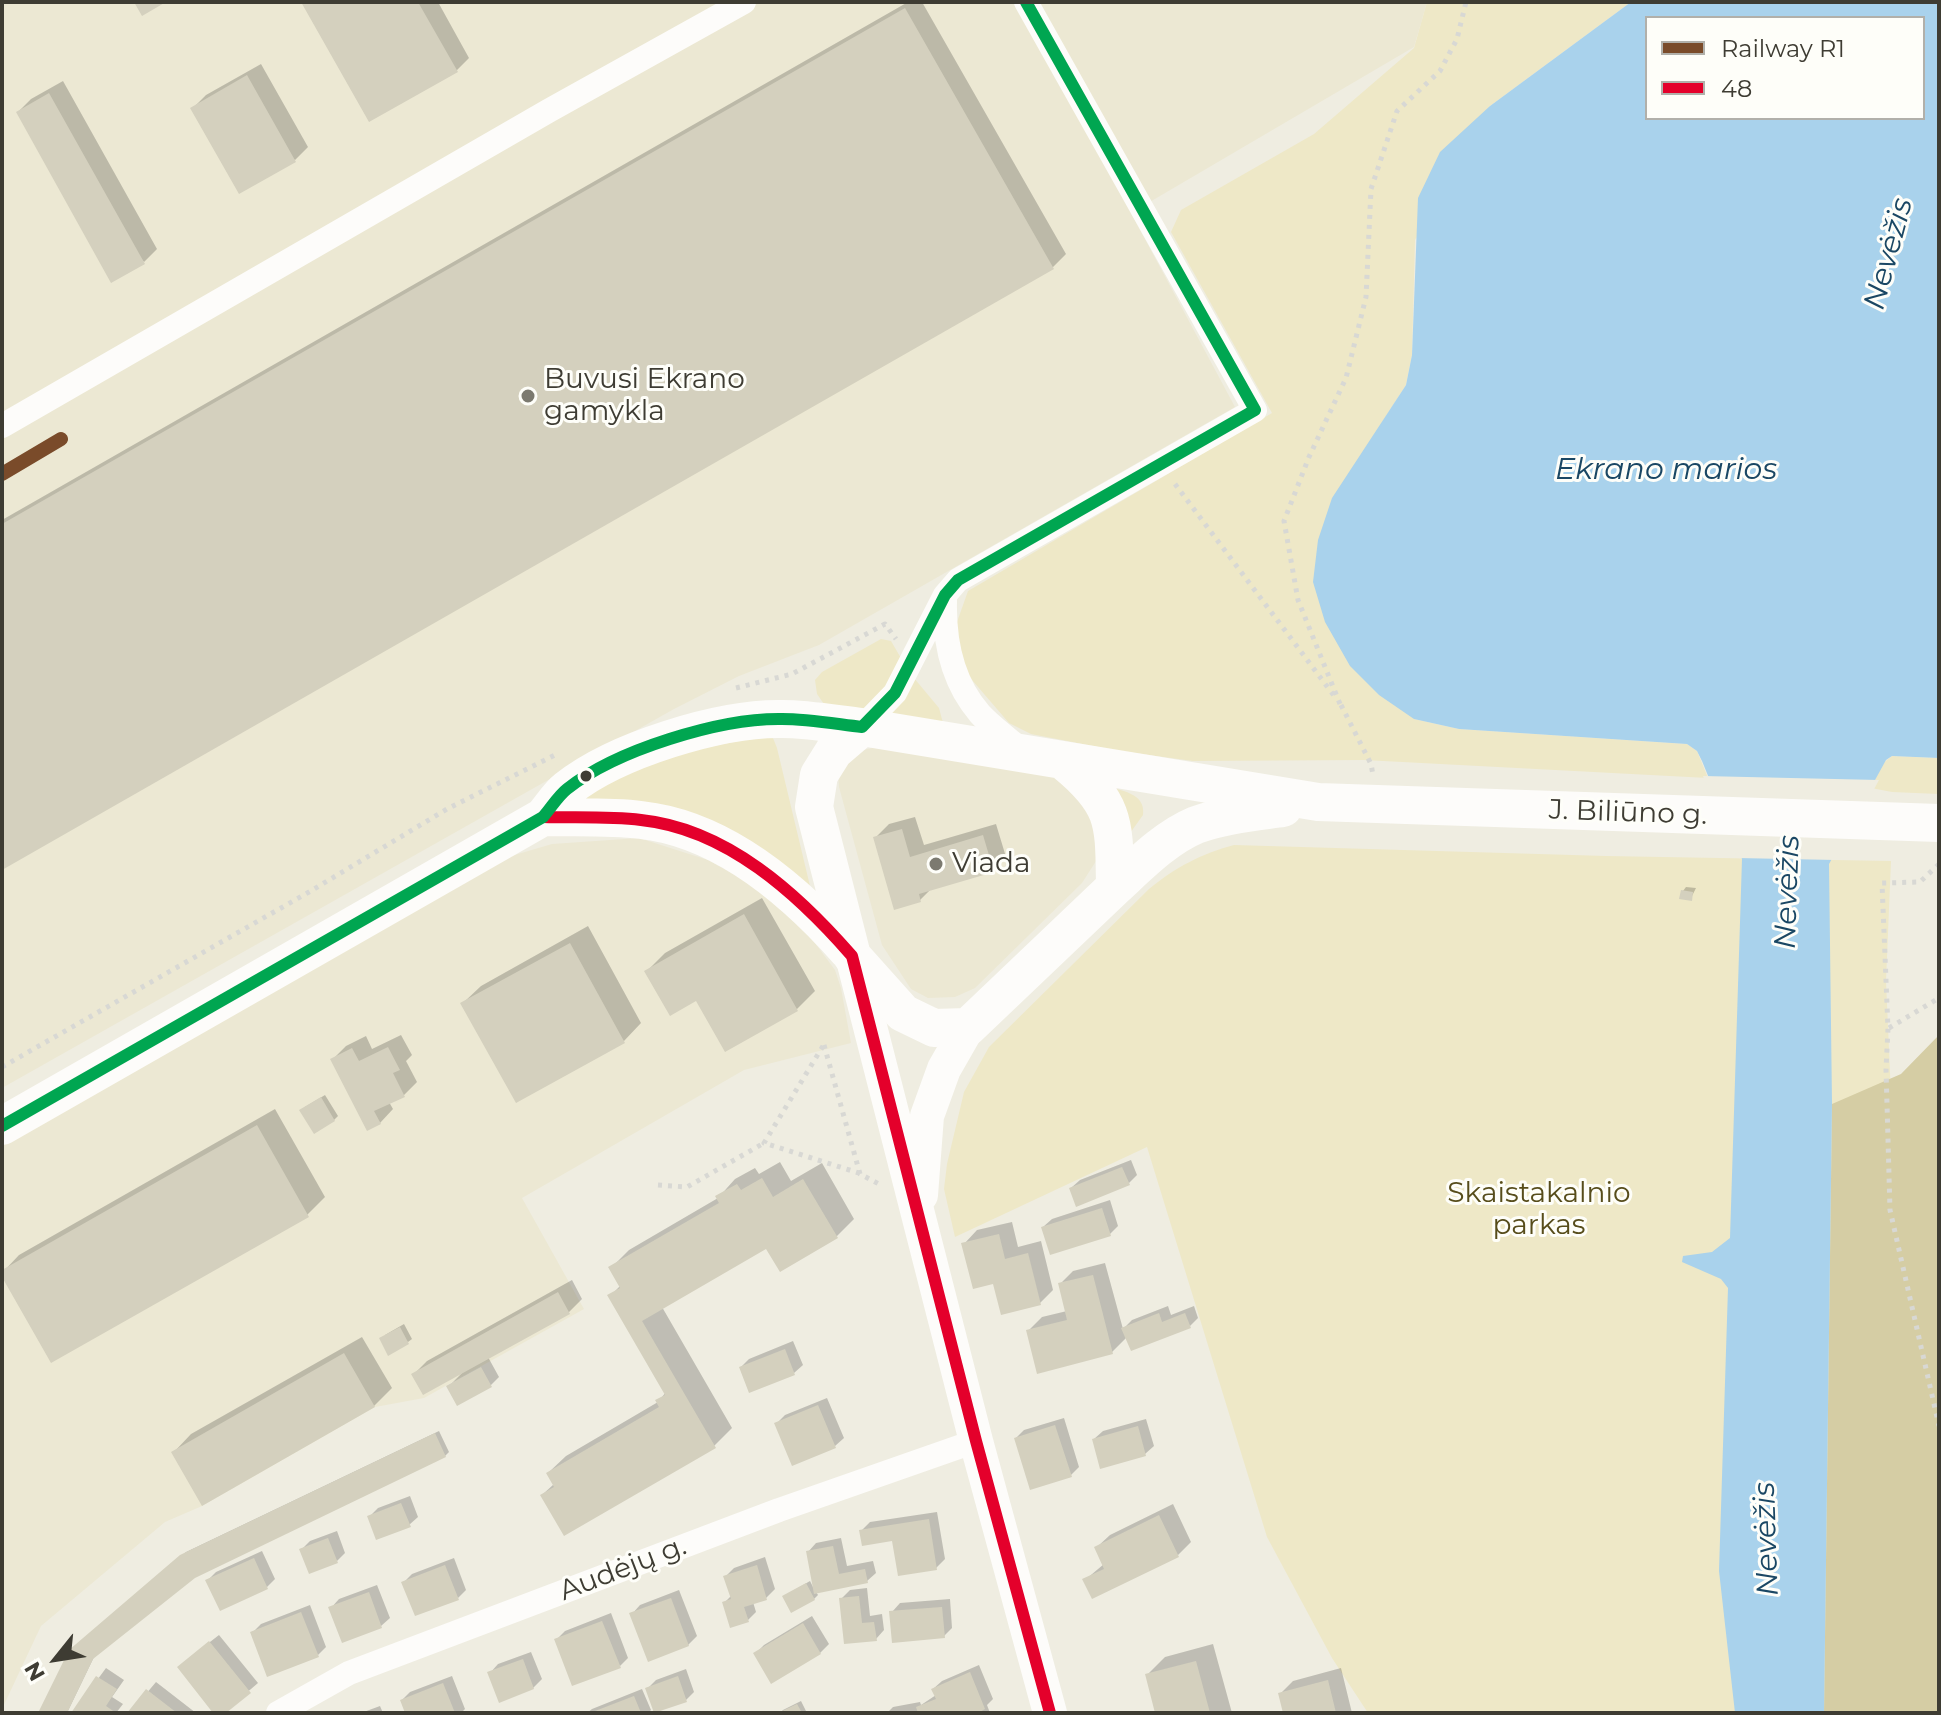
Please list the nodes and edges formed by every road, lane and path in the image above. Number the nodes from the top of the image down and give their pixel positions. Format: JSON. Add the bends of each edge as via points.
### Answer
{"nodes":[{"id":1,"x":744,"y":2,"type":"edge"},
{"id":2,"x":1026,"y":2,"type":"edge"},
{"id":3,"x":1466,"y":2,"type":"edge"},
{"id":4,"x":2,"y":426,"type":"edge"},
{"id":5,"x":1161,"y":464,"type":"junction"},
{"id":6,"x":945,"y":595,"type":"junction"},
{"id":7,"x":1340,"y":704,"type":"junction"},
{"id":8,"x":862,"y":727,"type":"junction"},
{"id":9,"x":1029,"y":756,"type":"junction"},
{"id":10,"x":1066,"y":763,"type":"junction"},
{"id":11,"x":1318,"y":802,"type":"junction"},
{"id":12,"x":1376,"y":804,"type":"junction"},
{"id":13,"x":543,"y":817,"type":"junction"},
{"id":14,"x":1939,"y":823,"type":"edge"},
{"id":15,"x":1939,"y":864,"type":"edge"},
{"id":16,"x":1115,"y":887,"type":"junction"},
{"id":17,"x":852,"y":956,"type":"junction"},
{"id":18,"x":1939,"y":998,"type":"edge"},
{"id":19,"x":968,"y":1027,"type":"junction"},
{"id":20,"x":1888,"y":1029,"type":"junction"},
{"id":21,"x":824,"y":1045,"type":"dead end"},
{"id":22,"x":2,"y":1126,"type":"edge"},
{"id":23,"x":764,"y":1143,"type":"junction"},
{"id":24,"x":860,"y":1174,"type":"dead end"},
{"id":25,"x":658,"y":1185,"type":"dead end"},
{"id":26,"x":919,"y":1219,"type":"junction"},
{"id":27,"x":1939,"y":1426,"type":"edge"},
{"id":28,"x":976,"y":1441,"type":"junction"},
{"id":29,"x":278,"y":1713,"type":"edge"},
{"id":30,"x":1050,"y":1713,"type":"edge"}],
"edges":[{"from":1,"to":4,"type":"street"},
{"from":2,"to":5,"type":"street","via":[[1255,410]]},
{"from":3,"to":7,"type":"path","via":[[1457,39],[1440,71],[1397,111],[1371,189],[1366,297],[1346,378],[1284,521],[1298,600]]},
{"from":5,"to":6,"type":"street","via":[[958,580]]},
{"from":5,"to":7,"type":"path"},
{"from":6,"to":8,"type":"street","via":[[895,693]]},
{"from":6,"to":9,"type":"street","via":[[945,635],[953,668],[981,715]]},
{"from":7,"to":12,"type":"path","via":[[1371,764]]},
{"from":8,"to":9,"type":"main road","name":"J. Biliūno g."},
{"from":8,"to":13,"type":"main road","name":"J. Biliūno g.","via":[[781,719],[660,742],[567,790]]},
{"from":8,"to":17,"type":"main road","via":[[834,751],[819,775],[814,807]]},
{"from":9,"to":10,"type":"main road","name":"J. Biliūno g."},
{"from":10,"to":11,"type":"main road","name":"J. Biliūno g."},
{"from":10,"to":16,"type":"main road","via":[[1104,801],[1113,825]]},
{"from":11,"to":12,"type":"main road","name":"J. Biliūno g."},
{"from":11,"to":16,"type":"main road","name":"J. Biliūno g.","via":[[1194,826],[1148,856]]},
{"from":12,"to":14,"type":"main road","name":"J. Biliūno g."},
{"from":13,"to":17,"type":"main road","via":[[642,820],[677,827],[718,845],[770,876],[817,916]]},
{"from":13,"to":22,"type":"main road"},
{"from":15,"to":20,"type":"path","via":[[1920,882],[1882,883]]},
{"from":16,"to":19,"type":"main road","name":"J. Biliūno g."},
{"from":17,"to":19,"type":"main road","via":[[903,1013],[934,1028]]},
{"from":17,"to":26,"type":"main road"},
{"from":18,"to":20,"type":"path"},
{"from":19,"to":26,"type":"main road","via":[[944,1069],[927,1116]]},
{"from":20,"to":27,"type":"path","via":[[1890,1210]]},
{"from":21,"to":23,"type":"path"},
{"from":23,"to":24,"type":"path"},
{"from":23,"to":25,"type":"path","via":[[687,1187]]},
{"from":26,"to":28,"type":"main road"},
{"from":28,"to":29,"type":"street","name":"Audėjų g.","via":[[349,1673]]},
{"from":28,"to":30,"type":"main road"}]}
